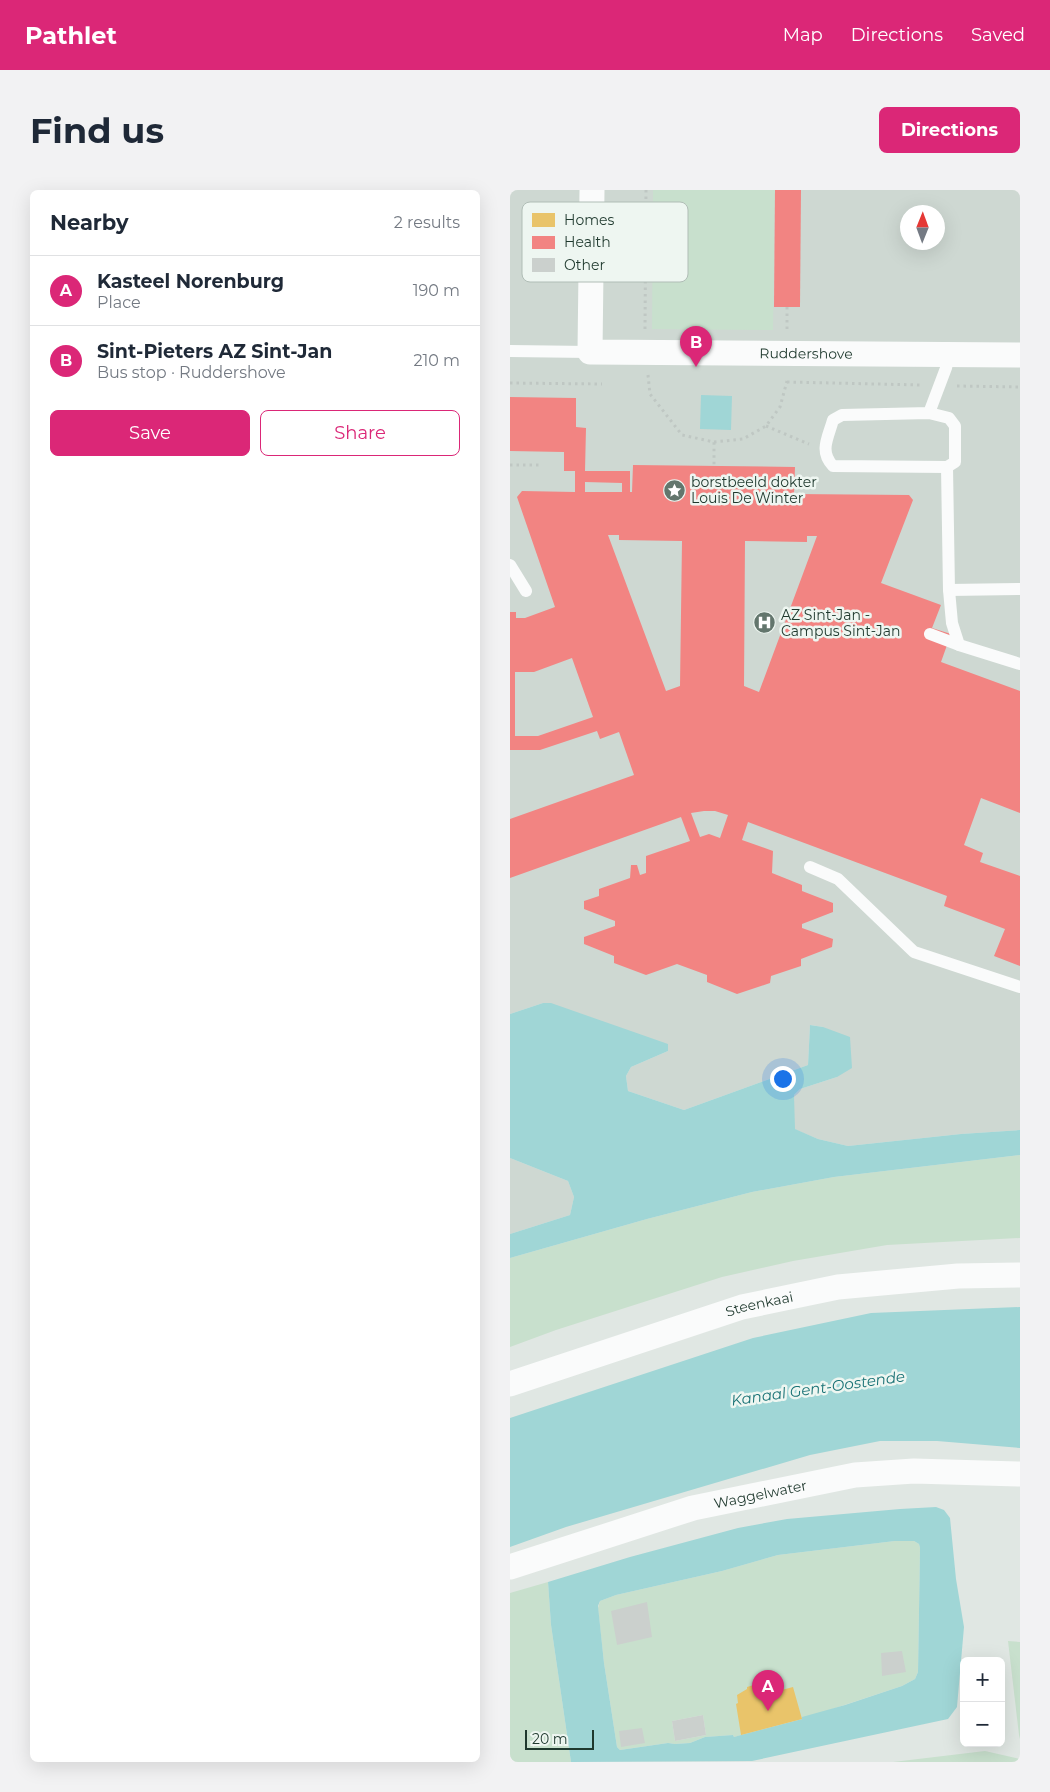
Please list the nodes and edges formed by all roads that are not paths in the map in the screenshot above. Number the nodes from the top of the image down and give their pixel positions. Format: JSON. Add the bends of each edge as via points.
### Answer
{"nodes":[{"id":1,"x":591,"y":282,"type":"edge"},
{"id":2,"x":510,"y":351,"type":"edge"},
{"id":3,"x":590,"y":352,"type":"junction"},
{"id":4,"x":949,"y":355,"type":"junction"},
{"id":5,"x":1020,"y":355,"type":"edge"},
{"id":6,"x":929,"y":413,"type":"junction"},
{"id":7,"x":947,"y":467,"type":"junction"},
{"id":8,"x":510,"y":565,"type":"edge"},
{"id":9,"x":526,"y":590,"type":"dead end"},
{"id":10,"x":949,"y":590,"type":"junction"},
{"id":11,"x":1020,"y":590,"type":"edge"},
{"id":12,"x":930,"y":634,"type":"dead end"},
{"id":13,"x":959,"y":645,"type":"junction"},
{"id":14,"x":1020,"y":664,"type":"edge"},
{"id":15,"x":810,"y":867,"type":"dead end"},
{"id":16,"x":1020,"y":987,"type":"edge"},
{"id":17,"x":1020,"y":1274,"type":"edge"},
{"id":18,"x":510,"y":1384,"type":"edge"},
{"id":19,"x":1020,"y":1474,"type":"edge"},
{"id":20,"x":510,"y":1567,"type":"edge"}],
"edges":[{"from":1,"to":3,"type":"street"},
{"from":2,"to":3,"type":"lane","name":"Ruddershove"},
{"from":3,"to":4,"type":"street","name":"Ruddershove"},
{"from":4,"to":5,"type":"street","name":"Ruddershove"},
{"from":4,"to":6,"type":"lane"},
{"from":6,"to":7,"type":"lane","via":[[949,418],[955,426],[955,462]]},
{"from":6,"to":7,"type":"lane","via":[[842,414],[833,420],[826,458],[833,466]]},
{"from":7,"to":10,"type":"lane"},
{"from":8,"to":9,"type":"lane"},
{"from":10,"to":11,"type":"lane"},
{"from":10,"to":13,"type":"lane","via":[[952,623]]},
{"from":12,"to":13,"type":"lane"},
{"from":13,"to":14,"type":"lane"},
{"from":15,"to":16,"type":"lane","via":[[838,880],[914,952]]},
{"from":17,"to":18,"type":"street","name":"Steenkaai","via":[[838,1287],[742,1307]]},
{"from":19,"to":20,"type":"street","name":"Waggelwater","via":[[914,1470],[855,1475],[693,1508]]}]}
